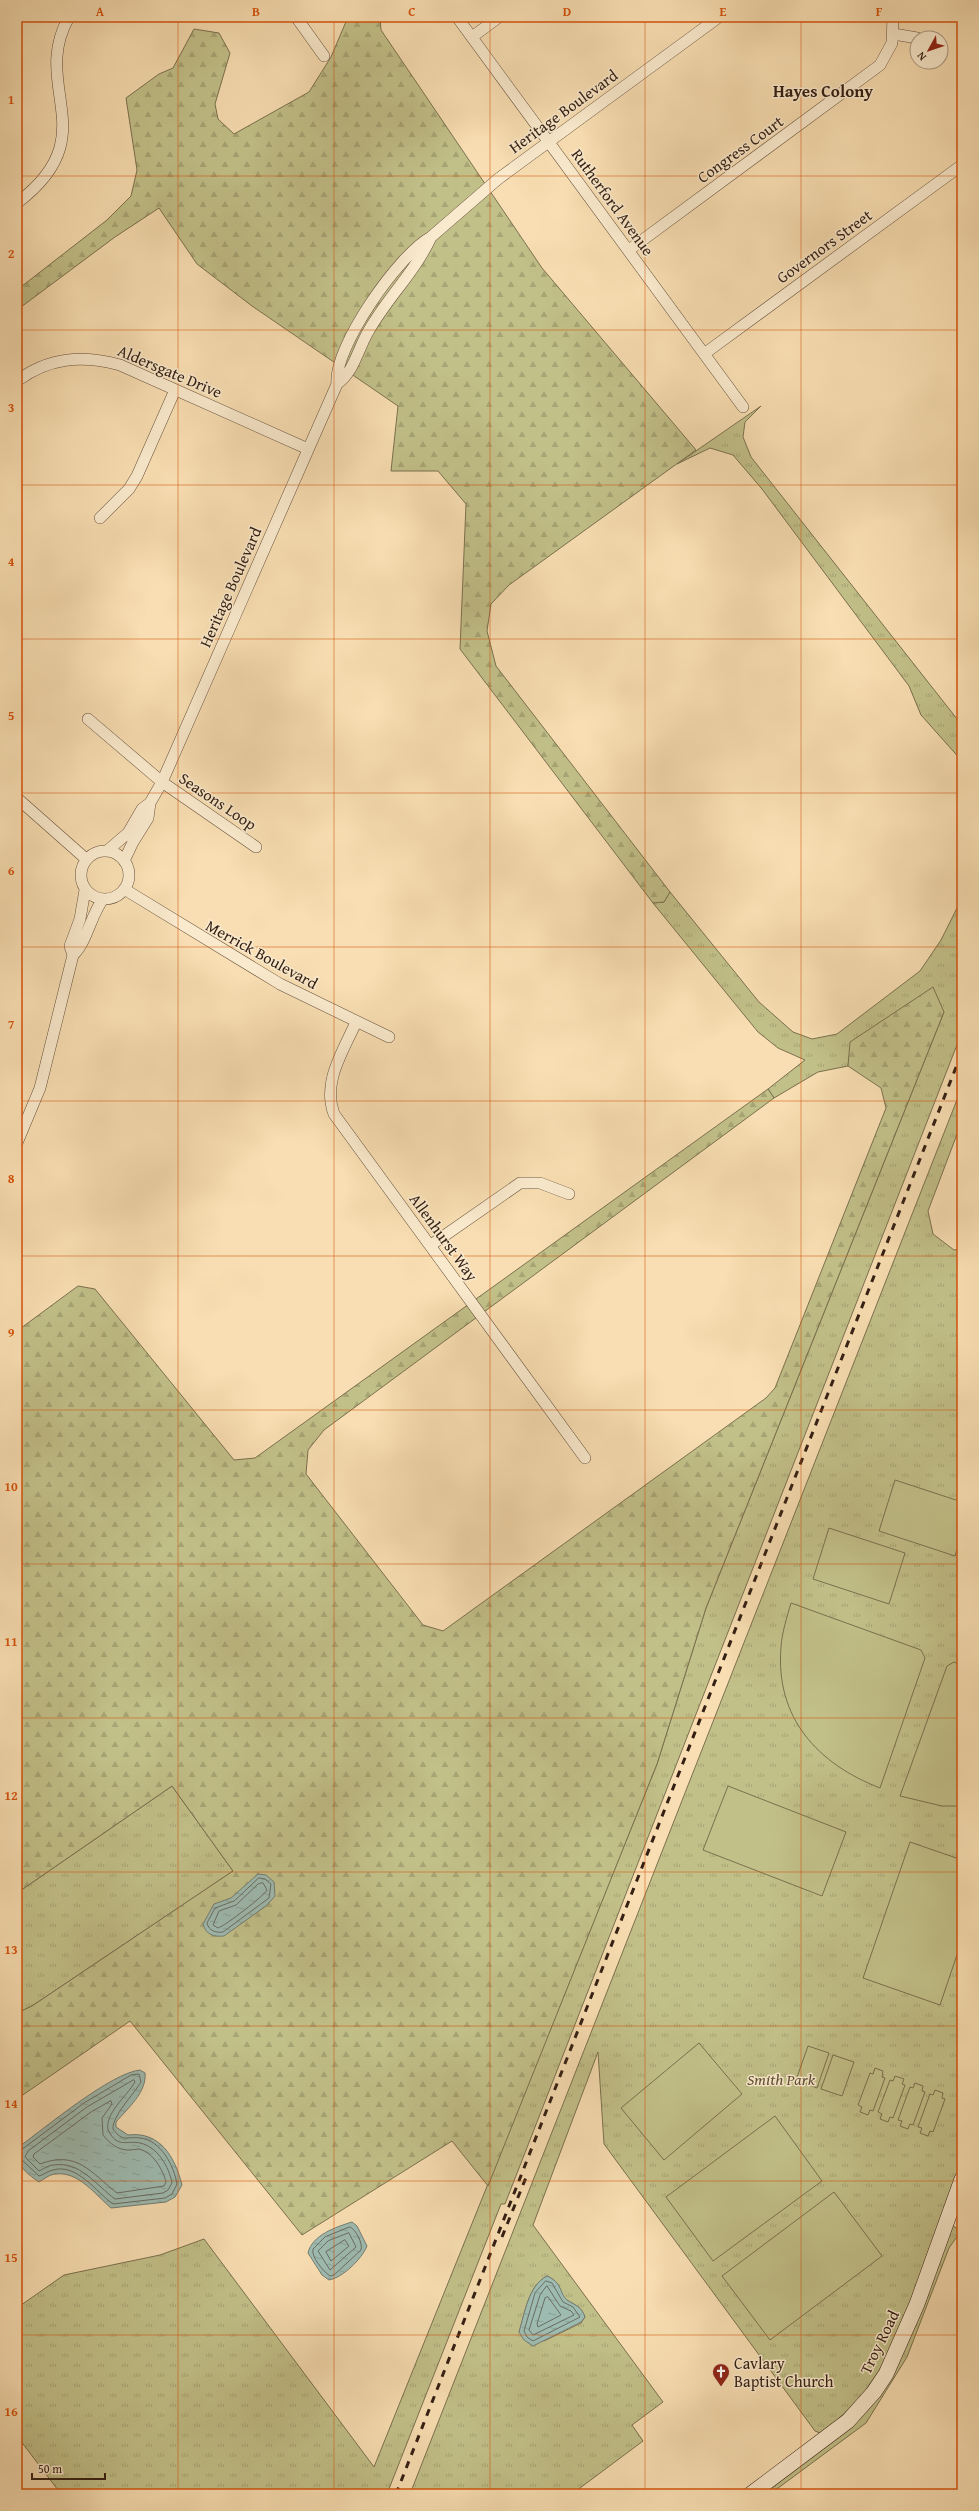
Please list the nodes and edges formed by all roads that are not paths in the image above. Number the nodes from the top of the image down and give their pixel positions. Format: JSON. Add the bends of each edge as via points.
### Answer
{"nodes":[{"id":1,"x":70,"y":17,"type":"edge"},
{"id":2,"x":296,"y":17,"type":"edge"},
{"id":3,"x":457,"y":17,"type":"edge"},
{"id":4,"x":499,"y":17,"type":"edge"},
{"id":5,"x":719,"y":17,"type":"edge"},
{"id":6,"x":893,"y":17,"type":"edge"},
{"id":7,"x":894,"y":34,"type":"junction"},
{"id":8,"x":472,"y":37,"type":"junction"},
{"id":9,"x":909,"y":37,"type":"edge"},
{"id":10,"x":324,"y":56,"type":"dead end"},
{"id":11,"x":549,"y":142,"type":"junction"},
{"id":12,"x":962,"y":165,"type":"edge"},
{"id":13,"x":17,"y":204,"type":"edge"},
{"id":14,"x":629,"y":250,"type":"junction"},
{"id":15,"x":704,"y":354,"type":"junction"},
{"id":16,"x":17,"y":381,"type":"edge"},
{"id":17,"x":175,"y":390,"type":"junction"},
{"id":18,"x":743,"y":407,"type":"dead end"},
{"id":19,"x":308,"y":449,"type":"junction"},
{"id":20,"x":100,"y":518,"type":"dead end"},
{"id":21,"x":88,"y":719,"type":"dead end"},
{"id":22,"x":162,"y":782,"type":"junction"},
{"id":23,"x":17,"y":798,"type":"edge"},
{"id":24,"x":150,"y":803,"type":"junction"},
{"id":25,"x":256,"y":847,"type":"dead end"},
{"id":26,"x":108,"y":851,"type":"junction"},
{"id":27,"x":86,"y":860,"type":"junction"},
{"id":28,"x":124,"y":861,"type":"junction"},
{"id":29,"x":124,"y":889,"type":"junction"},
{"id":30,"x":85,"y":890,"type":"junction"},
{"id":31,"x":103,"y":899,"type":"junction"},
{"id":32,"x":73,"y":956,"type":"junction"},
{"id":33,"x":356,"y":1022,"type":"junction"},
{"id":34,"x":389,"y":1037,"type":"dead end"},
{"id":35,"x":17,"y":1143,"type":"edge"},
{"id":36,"x":569,"y":1194,"type":"dead end"},
{"id":37,"x":431,"y":1245,"type":"junction"},
{"id":38,"x":585,"y":1458,"type":"dead end"},
{"id":39,"x":962,"y":2178,"type":"edge"},
{"id":40,"x":751,"y":2494,"type":"edge"}],
"edges":[{"from":1,"to":13,"type":"street","via":[[60,36],[58,57],[64,125],[60,149],[51,171],[43,182]]},
{"from":2,"to":10,"type":"street"},
{"from":3,"to":8,"type":"street","name":"Rutherford Avenue"},
{"from":4,"to":8,"type":"street"},
{"from":5,"to":11,"type":"street","name":"Heritage Boulevard"},
{"from":6,"to":7,"type":"street","name":"Congress Court"},
{"from":7,"to":9,"type":"street"},
{"from":7,"to":14,"type":"street","name":"Congress Court","via":[[880,65]]},
{"from":8,"to":11,"type":"street","name":"Rutherford Avenue"},
{"from":11,"to":14,"type":"street","name":"Rutherford Avenue"},
{"from":11,"to":19,"type":"street","name":"Heritage Boulevard","via":[[498,179],[431,237],[423,254],[384,304],[346,378],[337,384]]},
{"from":12,"to":15,"type":"street","name":"Governors Street"},
{"from":14,"to":15,"type":"street","name":"Rutherford Avenue"},
{"from":15,"to":18,"type":"street","name":"Rutherford Avenue"},
{"from":16,"to":17,"type":"street","name":"Aldersgate Drive","via":[[47,364],[80,358],[99,359],[120,365]]},
{"from":17,"to":19,"type":"street","name":"Aldersgate Drive"},
{"from":17,"to":20,"type":"street","via":[[137,476]]},
{"from":19,"to":22,"type":"street","name":"Heritage Boulevard"},
{"from":21,"to":22,"type":"street","name":"Seasons Loop"},
{"from":22,"to":24,"type":"street","name":"Heritage Boulevard"},
{"from":22,"to":25,"type":"street","name":"Seasons Loop"},
{"from":23,"to":27,"type":"street"},
{"from":24,"to":26,"type":"street","name":"Heritage Boulevard","via":[[142,809],[128,833]]},
{"from":24,"to":28,"type":"street","name":"Heritage Boulevard","via":[[148,818]]},
{"from":26,"to":27,"type":"street","via":[[96,852]]},
{"from":26,"to":28,"type":"street","via":[[117,854]]},
{"from":27,"to":30,"type":"street","via":[[80,874]]},
{"from":28,"to":29,"type":"street","via":[[129,872]]},
{"from":29,"to":31,"type":"street","via":[[117,896]]},
{"from":29,"to":33,"type":"street","name":"Merrick Boulevard","via":[[280,984]]},
{"from":30,"to":31,"type":"street","via":[[93,897]]},
{"from":30,"to":32,"type":"street","via":[[80,919],[70,946]]},
{"from":31,"to":32,"type":"street","via":[[92,918],[81,948]]},
{"from":32,"to":35,"type":"street","via":[[40,1088]]},
{"from":33,"to":34,"type":"street","name":"Merrick Boulevard"},
{"from":33,"to":37,"type":"street","name":"Allenhurst Way","via":[[332,1077],[329,1101],[334,1114]]},
{"from":36,"to":37,"type":"street","via":[[540,1183],[520,1183]]},
{"from":37,"to":38,"type":"street","name":"Allenhurst Way"},
{"from":39,"to":40,"type":"street","name":"Troy Road","via":[[911,2318],[895,2358],[882,2380],[848,2421]]}]}
